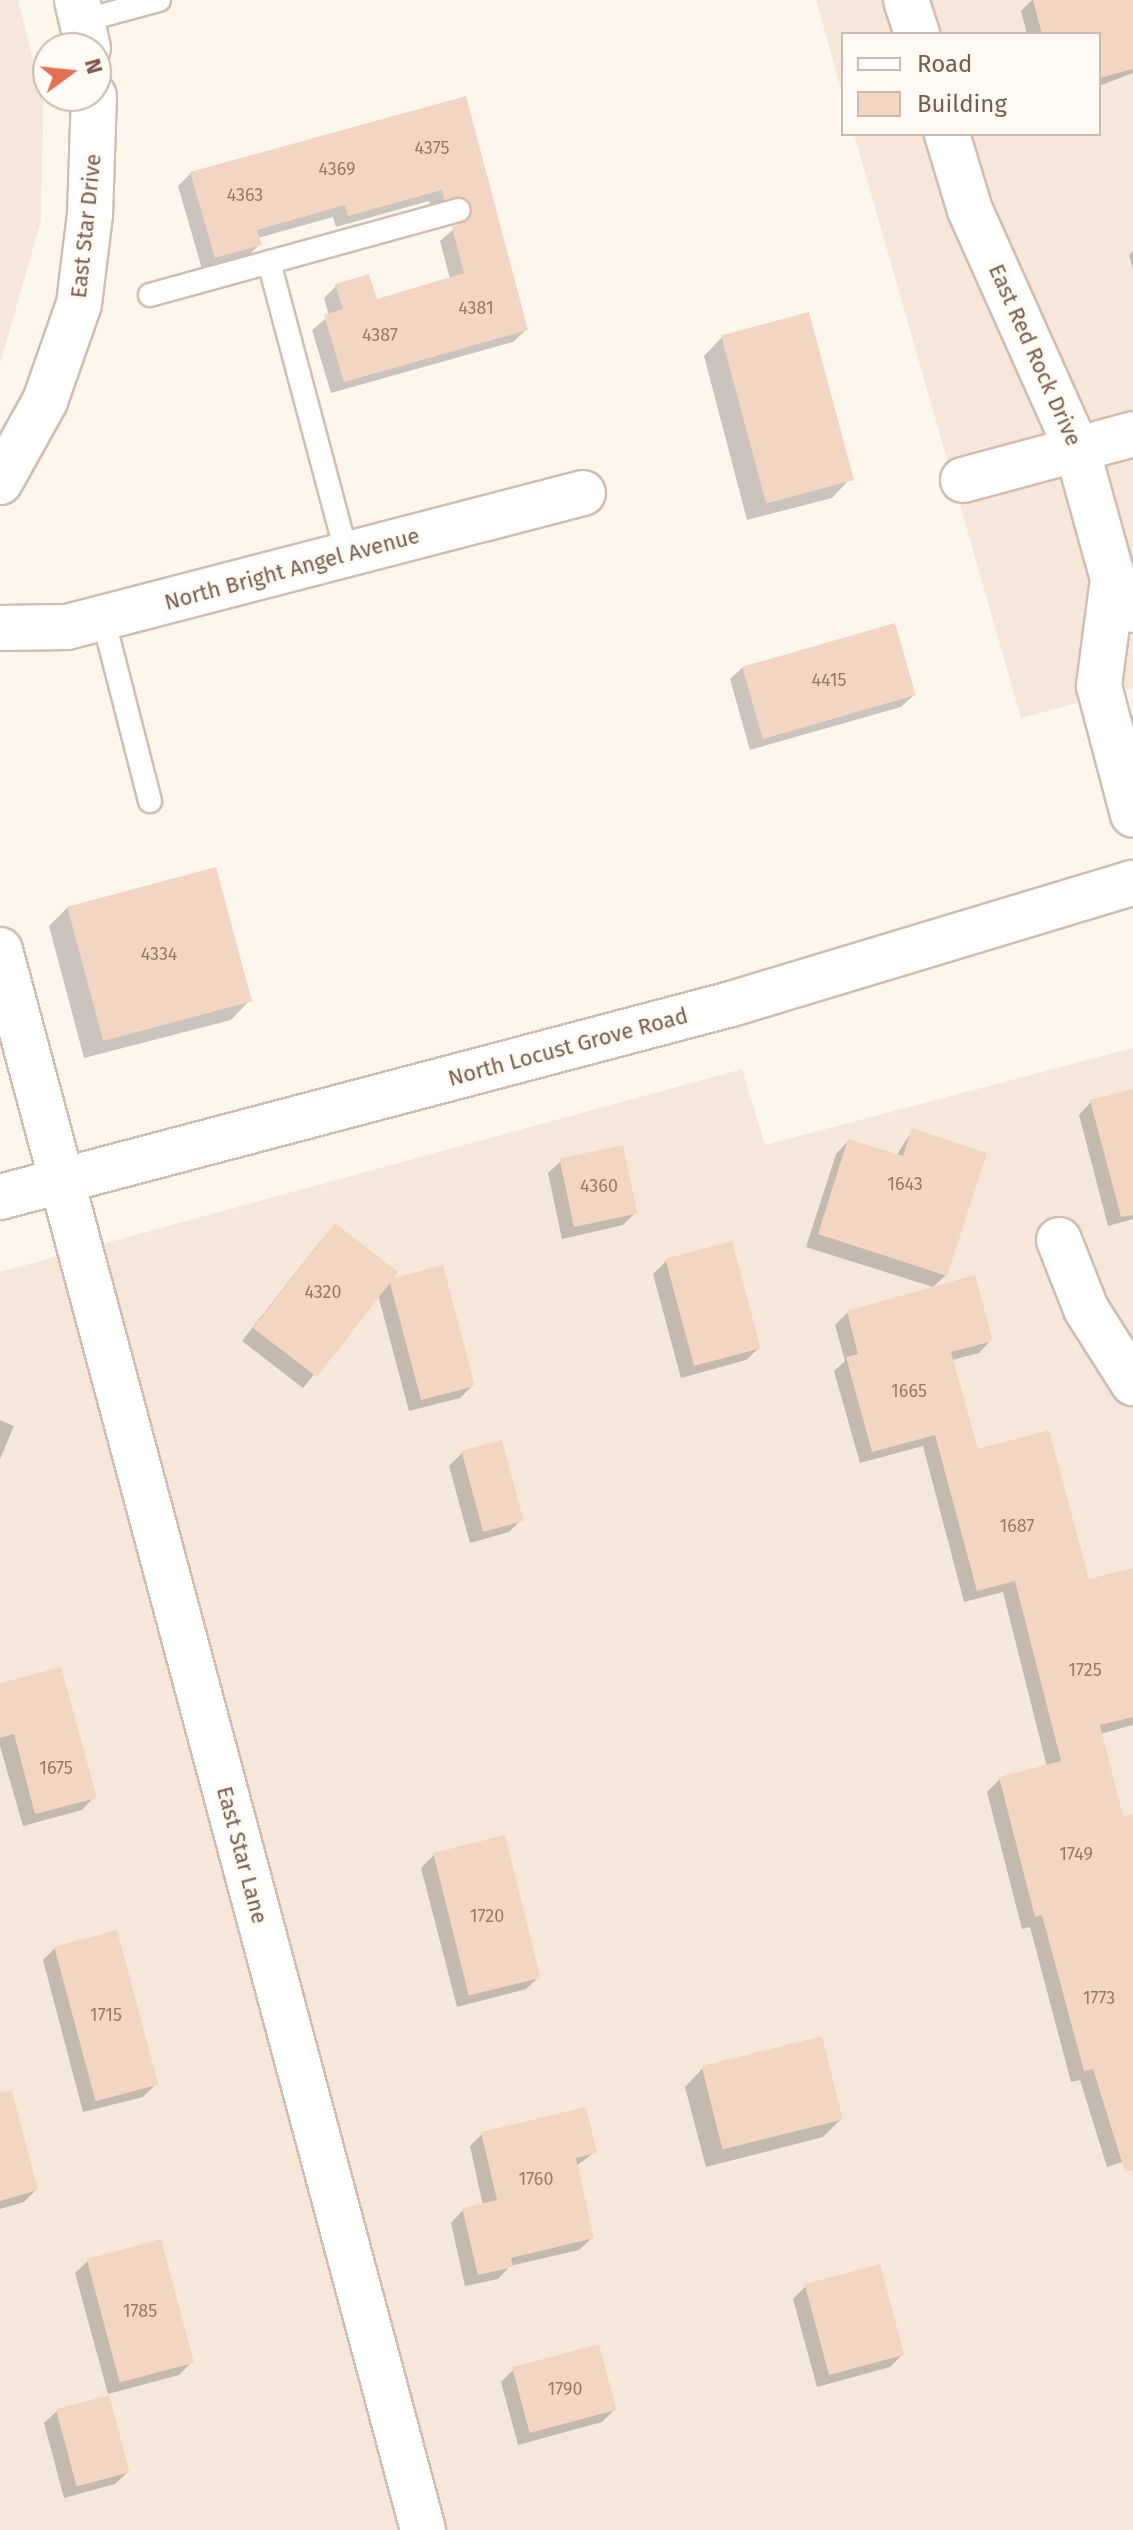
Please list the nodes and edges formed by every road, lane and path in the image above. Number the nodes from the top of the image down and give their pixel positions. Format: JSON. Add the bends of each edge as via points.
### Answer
{"nodes":[{"id":1,"x":159,"y":0,"type":"edge"},
{"id":2,"x":906,"y":0,"type":"edge"},
{"id":3,"x":82,"y":23,"type":"edge"},
{"id":4,"x":916,"y":32,"type":"edge"},
{"id":5,"x":94,"y":112,"type":"edge"},
{"id":6,"x":948,"y":136,"type":"edge"},
{"id":7,"x":459,"y":210,"type":"dead end"},
{"id":8,"x":269,"y":262,"type":"junction"},
{"id":9,"x":150,"y":295,"type":"dead end"},
{"id":10,"x":1133,"y":434,"type":"edge"},
{"id":11,"x":1077,"y":449,"type":"junction"},
{"id":12,"x":963,"y":480,"type":"dead end"},
{"id":13,"x":0,"y":482,"type":"edge"},
{"id":14,"x":583,"y":493,"type":"dead end"},
{"id":15,"x":347,"y":555,"type":"junction"},
{"id":16,"x":1123,"y":595,"type":"edge"},
{"id":17,"x":103,"y":618,"type":"junction"},
{"id":18,"x":0,"y":628,"type":"edge"},
{"id":19,"x":150,"y":801,"type":"dead end"},
{"id":20,"x":1133,"y":815,"type":"edge"},
{"id":21,"x":1133,"y":883,"type":"edge"},
{"id":22,"x":0,"y":950,"type":"edge"},
{"id":23,"x":61,"y":1180,"type":"junction"},
{"id":24,"x":0,"y":1197,"type":"edge"},
{"id":25,"x":1059,"y":1240,"type":"dead end"},
{"id":26,"x":1133,"y":1383,"type":"edge"},
{"id":27,"x":423,"y":2530,"type":"edge"}],
"edges":[{"from":1,"to":3,"type":"lane"},
{"from":2,"to":4,"type":"street"},
{"from":5,"to":13,"type":"street","name":"East Star Drive","via":[[91,200],[79,304],[45,401]]},
{"from":6,"to":11,"type":"street","name":"East Red Rock Drive","via":[[970,210]]},
{"from":7,"to":8,"type":"lane"},
{"from":8,"to":9,"type":"lane"},
{"from":8,"to":15,"type":"lane"},
{"from":10,"to":11,"type":"street"},
{"from":11,"to":12,"type":"street"},
{"from":11,"to":16,"type":"street","name":"East Red Rock Drive"},
{"from":14,"to":15,"type":"street","name":"North Bright Angel Avenue"},
{"from":15,"to":17,"type":"street","name":"North Bright Angel Avenue"},
{"from":16,"to":20,"type":"street","name":"East Red Rock Drive","via":[[1099,686]]},
{"from":17,"to":18,"type":"street","name":"North Bright Angel Avenue","via":[[67,627]]},
{"from":17,"to":19,"type":"lane"},
{"from":21,"to":23,"type":"street","name":"North Locust Grove Road","via":[[731,1004]]},
{"from":22,"to":23,"type":"street"},
{"from":23,"to":24,"type":"street","name":"North Locust Grove Road"},
{"from":23,"to":27,"type":"street","name":"East Star Lane"},
{"from":25,"to":26,"type":"street","via":[[1086,1309]]}]}
